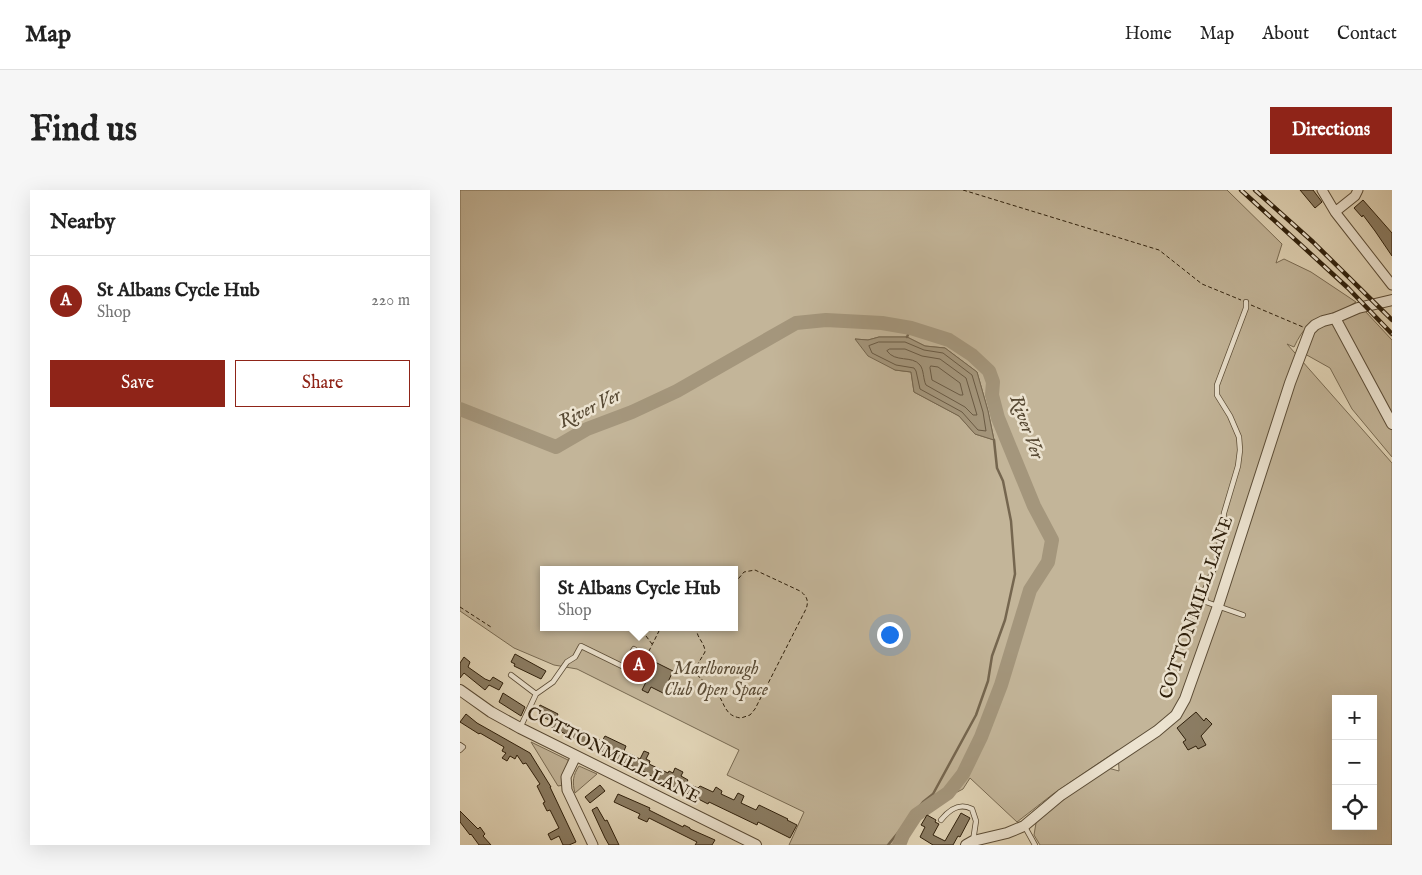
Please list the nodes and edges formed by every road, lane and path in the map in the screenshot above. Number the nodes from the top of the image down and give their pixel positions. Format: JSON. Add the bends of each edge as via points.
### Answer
{"nodes":[{"id":1,"x":963,"y":190,"type":"edge"},
{"id":2,"x":1322,"y":190,"type":"edge"},
{"id":3,"x":1358,"y":190,"type":"edge"},
{"id":4,"x":1335,"y":212,"type":"junction"},
{"id":5,"x":1392,"y":285,"type":"edge"},
{"id":6,"x":1392,"y":300,"type":"edge"},
{"id":7,"x":1246,"y":302,"type":"junction"},
{"id":8,"x":1336,"y":318,"type":"junction"},
{"id":9,"x":1310,"y":330,"type":"junction"},
{"id":10,"x":1392,"y":424,"type":"edge"},
{"id":11,"x":738,"y":579,"type":"edge"},
{"id":12,"x":1218,"y":606,"type":"junction"},
{"id":13,"x":460,"y":607,"type":"edge"},
{"id":14,"x":1243,"y":615,"type":"dead end"},
{"id":15,"x":491,"y":627,"type":"dead end"},
{"id":16,"x":659,"y":631,"type":"edge"},
{"id":17,"x":696,"y":631,"type":"edge"},
{"id":18,"x":646,"y":636,"type":"dead end"},
{"id":19,"x":652,"y":645,"type":"junction"},
{"id":20,"x":634,"y":648,"type":"joint"},
{"id":21,"x":512,"y":676,"type":"dead end"},
{"id":22,"x":460,"y":690,"type":"edge"},
{"id":23,"x":536,"y":694,"type":"junction"},
{"id":24,"x":520,"y":728,"type":"junction"},
{"id":25,"x":460,"y":745,"type":"edge"},
{"id":26,"x":460,"y":750,"type":"edge"},
{"id":27,"x":576,"y":756,"type":"junction"},
{"id":28,"x":941,"y":820,"type":"dead end"},
{"id":29,"x":1024,"y":826,"type":"junction"},
{"id":30,"x":970,"y":843,"type":"edge"},
{"id":31,"x":593,"y":845,"type":"edge"},
{"id":32,"x":756,"y":845,"type":"edge"},
{"id":33,"x":1035,"y":845,"type":"edge"}],
"edges":[{"from":1,"to":7,"type":"path","via":[[1159,250],[1202,284]]},
{"from":2,"to":4,"type":"street"},
{"from":3,"to":4,"type":"street"},
{"from":4,"to":5,"type":"street"},
{"from":6,"to":8,"type":"street","via":[[1358,308]]},
{"from":7,"to":9,"type":"path"},
{"from":7,"to":12,"type":"lane","via":[[1217,385],[1217,395],[1239,437],[1240,450],[1224,513],[1217,561],[1204,592],[1206,602]]},
{"from":8,"to":9,"type":"street","via":[[1322,321]]},
{"from":8,"to":10,"type":"street"},
{"from":9,"to":12,"type":"street","name":"COTTONMILL LANE"},
{"from":11,"to":17,"type":"path","via":[[744,572],[755,570],[800,591],[808,602],[750,715],[741,718],[729,714],[716,692],[697,674],[696,668],[705,652]]},
{"from":12,"to":14,"type":"lane"},
{"from":12,"to":29,"type":"street","name":"COTTONMILL LANE","via":[[1185,699],[1176,715],[1061,795]]},
{"from":13,"to":15,"type":"path"},
{"from":16,"to":19,"type":"path"},
{"from":18,"to":19,"type":"path"},
{"from":19,"to":20,"type":"path","via":[[648,655]]},
{"from":20,"to":23,"type":"lane","via":[[624,667],[580,646],[575,657],[567,662],[553,682]]},
{"from":21,"to":23,"type":"lane"},
{"from":22,"to":24,"type":"street","name":"COTTONMILL LANE"},
{"from":23,"to":24,"type":"lane"},
{"from":24,"to":27,"type":"street","name":"COTTONMILL LANE"},
{"from":25,"to":26,"type":"lane","via":[[463,747]]},
{"from":27,"to":31,"type":"street","via":[[566,777],[567,790]]},
{"from":27,"to":32,"type":"street","name":"COTTONMILL LANE"},
{"from":28,"to":30,"type":"lane","via":[[956,807],[972,809],[976,821]]},
{"from":29,"to":30,"type":"street","name":"COTTONMILL LANE"},
{"from":29,"to":33,"type":"lane"}]}
